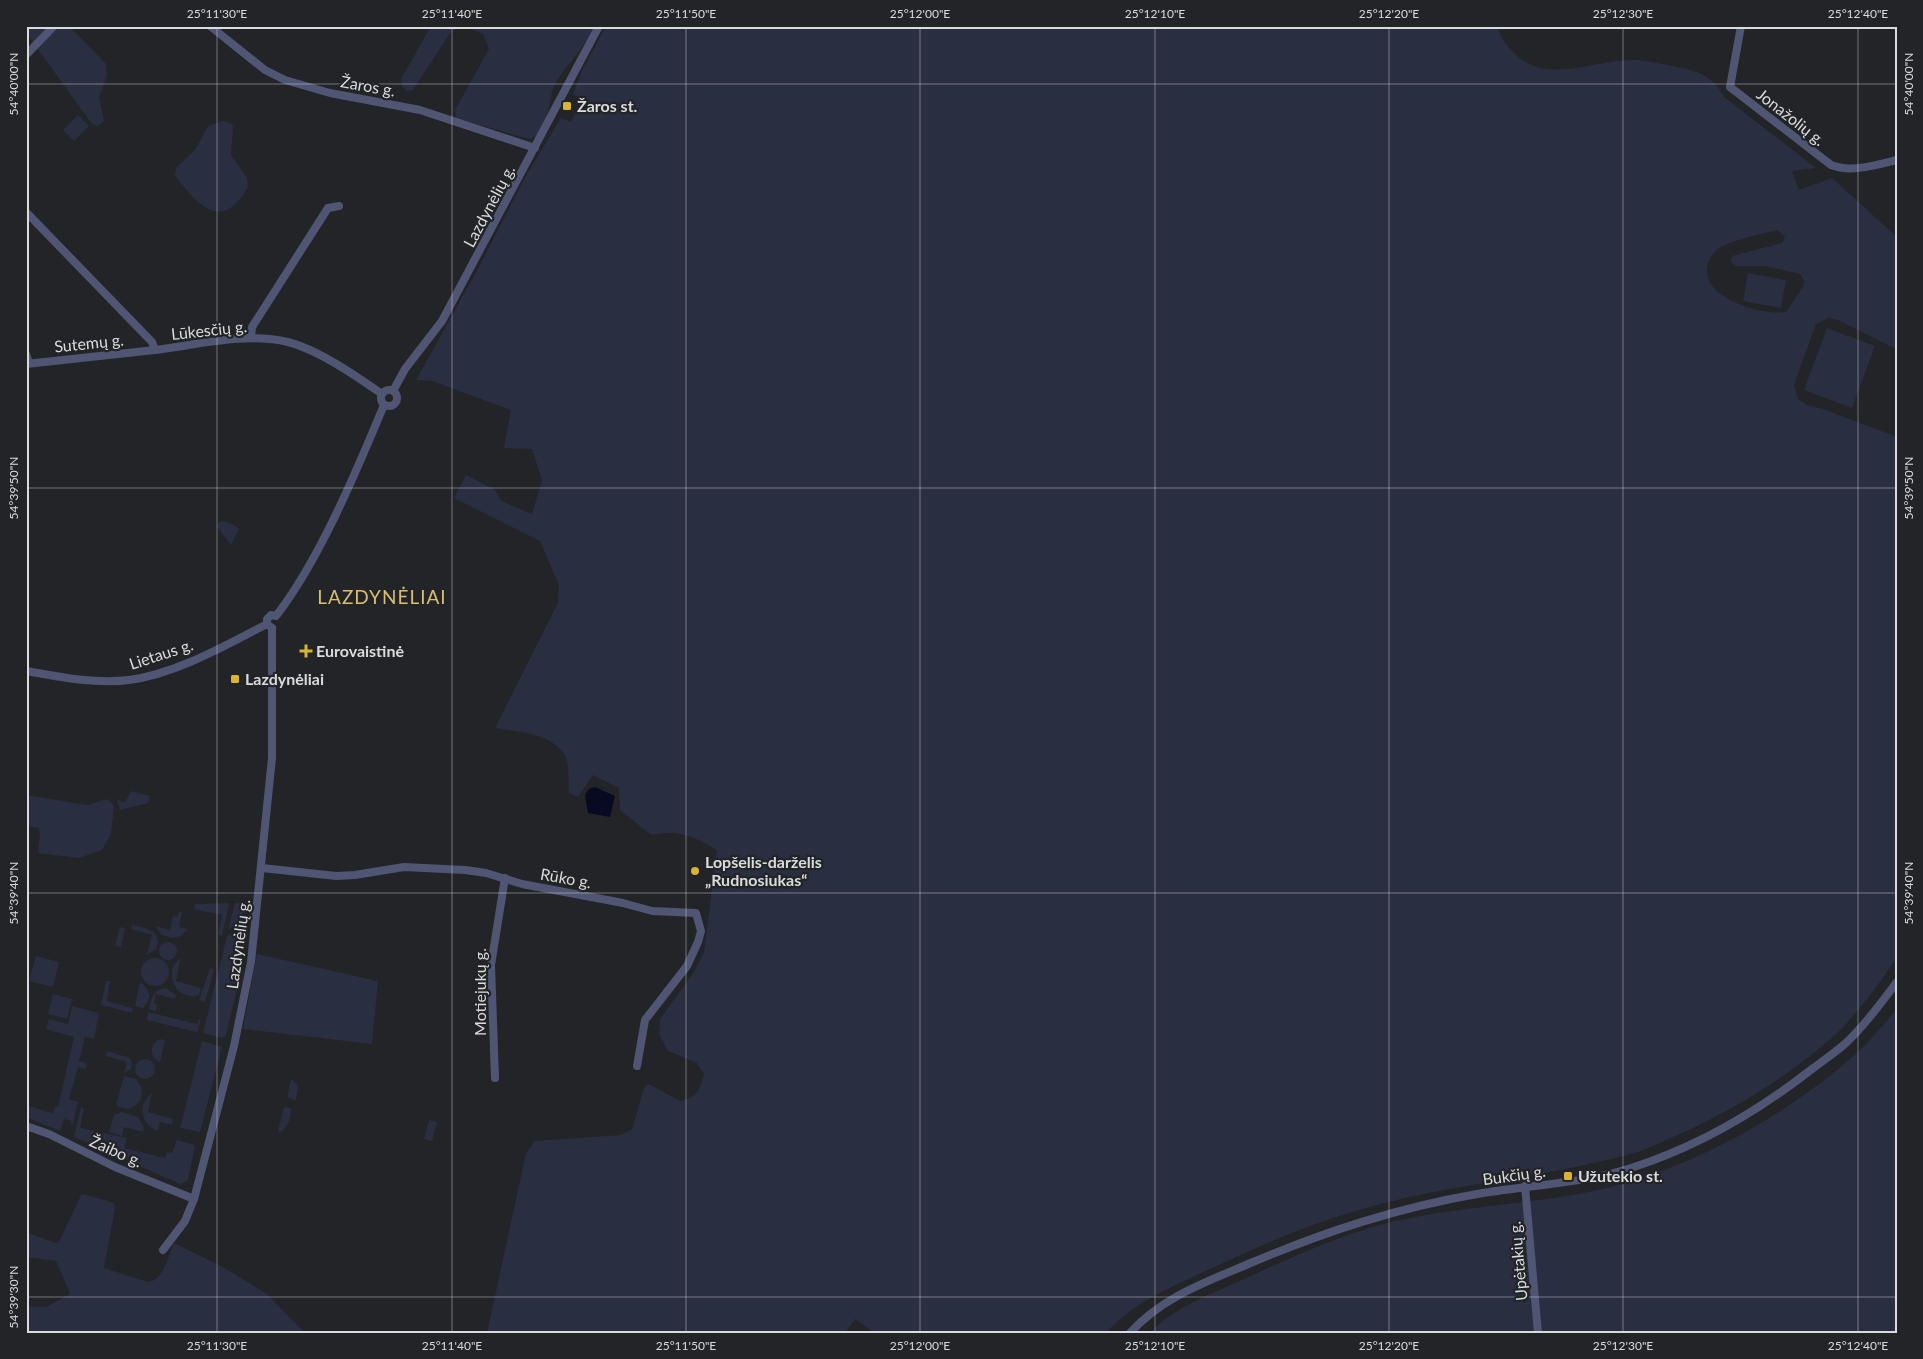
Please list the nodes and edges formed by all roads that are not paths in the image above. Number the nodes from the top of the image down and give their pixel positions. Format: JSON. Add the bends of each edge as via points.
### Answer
{"nodes":[{"id":1,"x":54,"y":26,"type":"edge"},
{"id":2,"x":210,"y":26,"type":"edge"},
{"id":3,"x":599,"y":26,"type":"edge"},
{"id":4,"x":1742,"y":26,"type":"edge"},
{"id":5,"x":26,"y":55,"type":"edge"},
{"id":6,"x":535,"y":148,"type":"junction"},
{"id":7,"x":1897,"y":160,"type":"edge"},
{"id":8,"x":338,"y":206,"type":"dead end"},
{"id":9,"x":26,"y":212,"type":"edge"},
{"id":10,"x":251,"y":338,"type":"junction"},
{"id":11,"x":155,"y":350,"type":"junction"},
{"id":12,"x":26,"y":354,"type":"edge"},
{"id":13,"x":28,"y":364,"type":"edge"},
{"id":14,"x":393,"y":391,"type":"junction"},
{"id":15,"x":382,"y":394,"type":"junction"},
{"id":16,"x":384,"y":405,"type":"junction"},
{"id":17,"x":270,"y":626,"type":"junction"},
{"id":18,"x":26,"y":671,"type":"edge"},
{"id":19,"x":262,"y":868,"type":"junction"},
{"id":20,"x":506,"y":878,"type":"junction"},
{"id":21,"x":1897,"y":982,"type":"edge"},
{"id":22,"x":637,"y":1066,"type":"dead end"},
{"id":23,"x":495,"y":1078,"type":"dead end"},
{"id":24,"x":26,"y":1126,"type":"edge"},
{"id":25,"x":1524,"y":1186,"type":"junction"},
{"id":26,"x":194,"y":1199,"type":"junction"},
{"id":27,"x":163,"y":1250,"type":"dead end"},
{"id":28,"x":1130,"y":1333,"type":"edge"},
{"id":29,"x":1538,"y":1333,"type":"edge"}],
"edges":[{"from":1,"to":5,"type":"street"},
{"from":2,"to":6,"type":"street","name":"Žaros g.","via":[[265,70],[294,84],[420,110]]},
{"from":3,"to":6,"type":"street","name":"Lazdynėlių g."},
{"from":4,"to":7,"type":"street","name":"Jonažolių g.","via":[[1730,87],[1840,169]]},
{"from":6,"to":14,"type":"street","name":"Lazdynėlių g.","via":[[442,321],[405,369]]},
{"from":8,"to":10,"type":"street","via":[[328,208],[252,327]]},
{"from":9,"to":11,"type":"street","name":"Lūkesčių g.","via":[[152,342]]},
{"from":10,"to":11,"type":"street","name":"Lūkesčių g."},
{"from":10,"to":15,"type":"street","name":"Lūkesčių g.","via":[[288,342],[305,348]]},
{"from":11,"to":13,"type":"street","name":"Sutemų g."},
{"from":12,"to":13,"type":"street"},
{"from":14,"to":15,"type":"street"},
{"from":14,"to":16,"type":"street","via":[[397,401],[392,406]]},
{"from":15,"to":16,"type":"street","via":[[380,398]]},
{"from":16,"to":17,"type":"street","name":"Lazdynėlių g.","via":[[322,539],[288,602],[276,616],[279,622],[276,627]]},
{"from":17,"to":18,"type":"street","name":"Lietaus g.","via":[[194,659],[130,680],[84,681]]},
{"from":17,"to":19,"type":"street","name":"Lazdynėlių g.","via":[[273,752]]},
{"from":19,"to":20,"type":"street","name":"Rūko g.","via":[[336,876],[425,866]]},
{"from":19,"to":26,"type":"street","name":"Lazdynėlių g.","via":[[251,962],[234,1046]]},
{"from":20,"to":22,"type":"street","name":"Rūko g.","via":[[652,911],[696,913],[701,931],[698,942],[687,966],[645,1020]]},
{"from":20,"to":23,"type":"street","name":"Motiejukų g.","via":[[491,965]]},
{"from":21,"to":25,"type":"street","name":"Bukčių g.","via":[[1846,1042],[1795,1082],[1724,1129],[1629,1168],[1568,1181]]},
{"from":24,"to":26,"type":"street","name":"Žaibo g."},
{"from":25,"to":28,"type":"street","name":"Bukčių g.","via":[[1422,1205],[1322,1234],[1180,1294],[1151,1312]]},
{"from":25,"to":29,"type":"street","name":"Upėtakių g."},
{"from":26,"to":27,"type":"street","name":"Lazdynėlių g.","via":[[185,1221]]}]}
